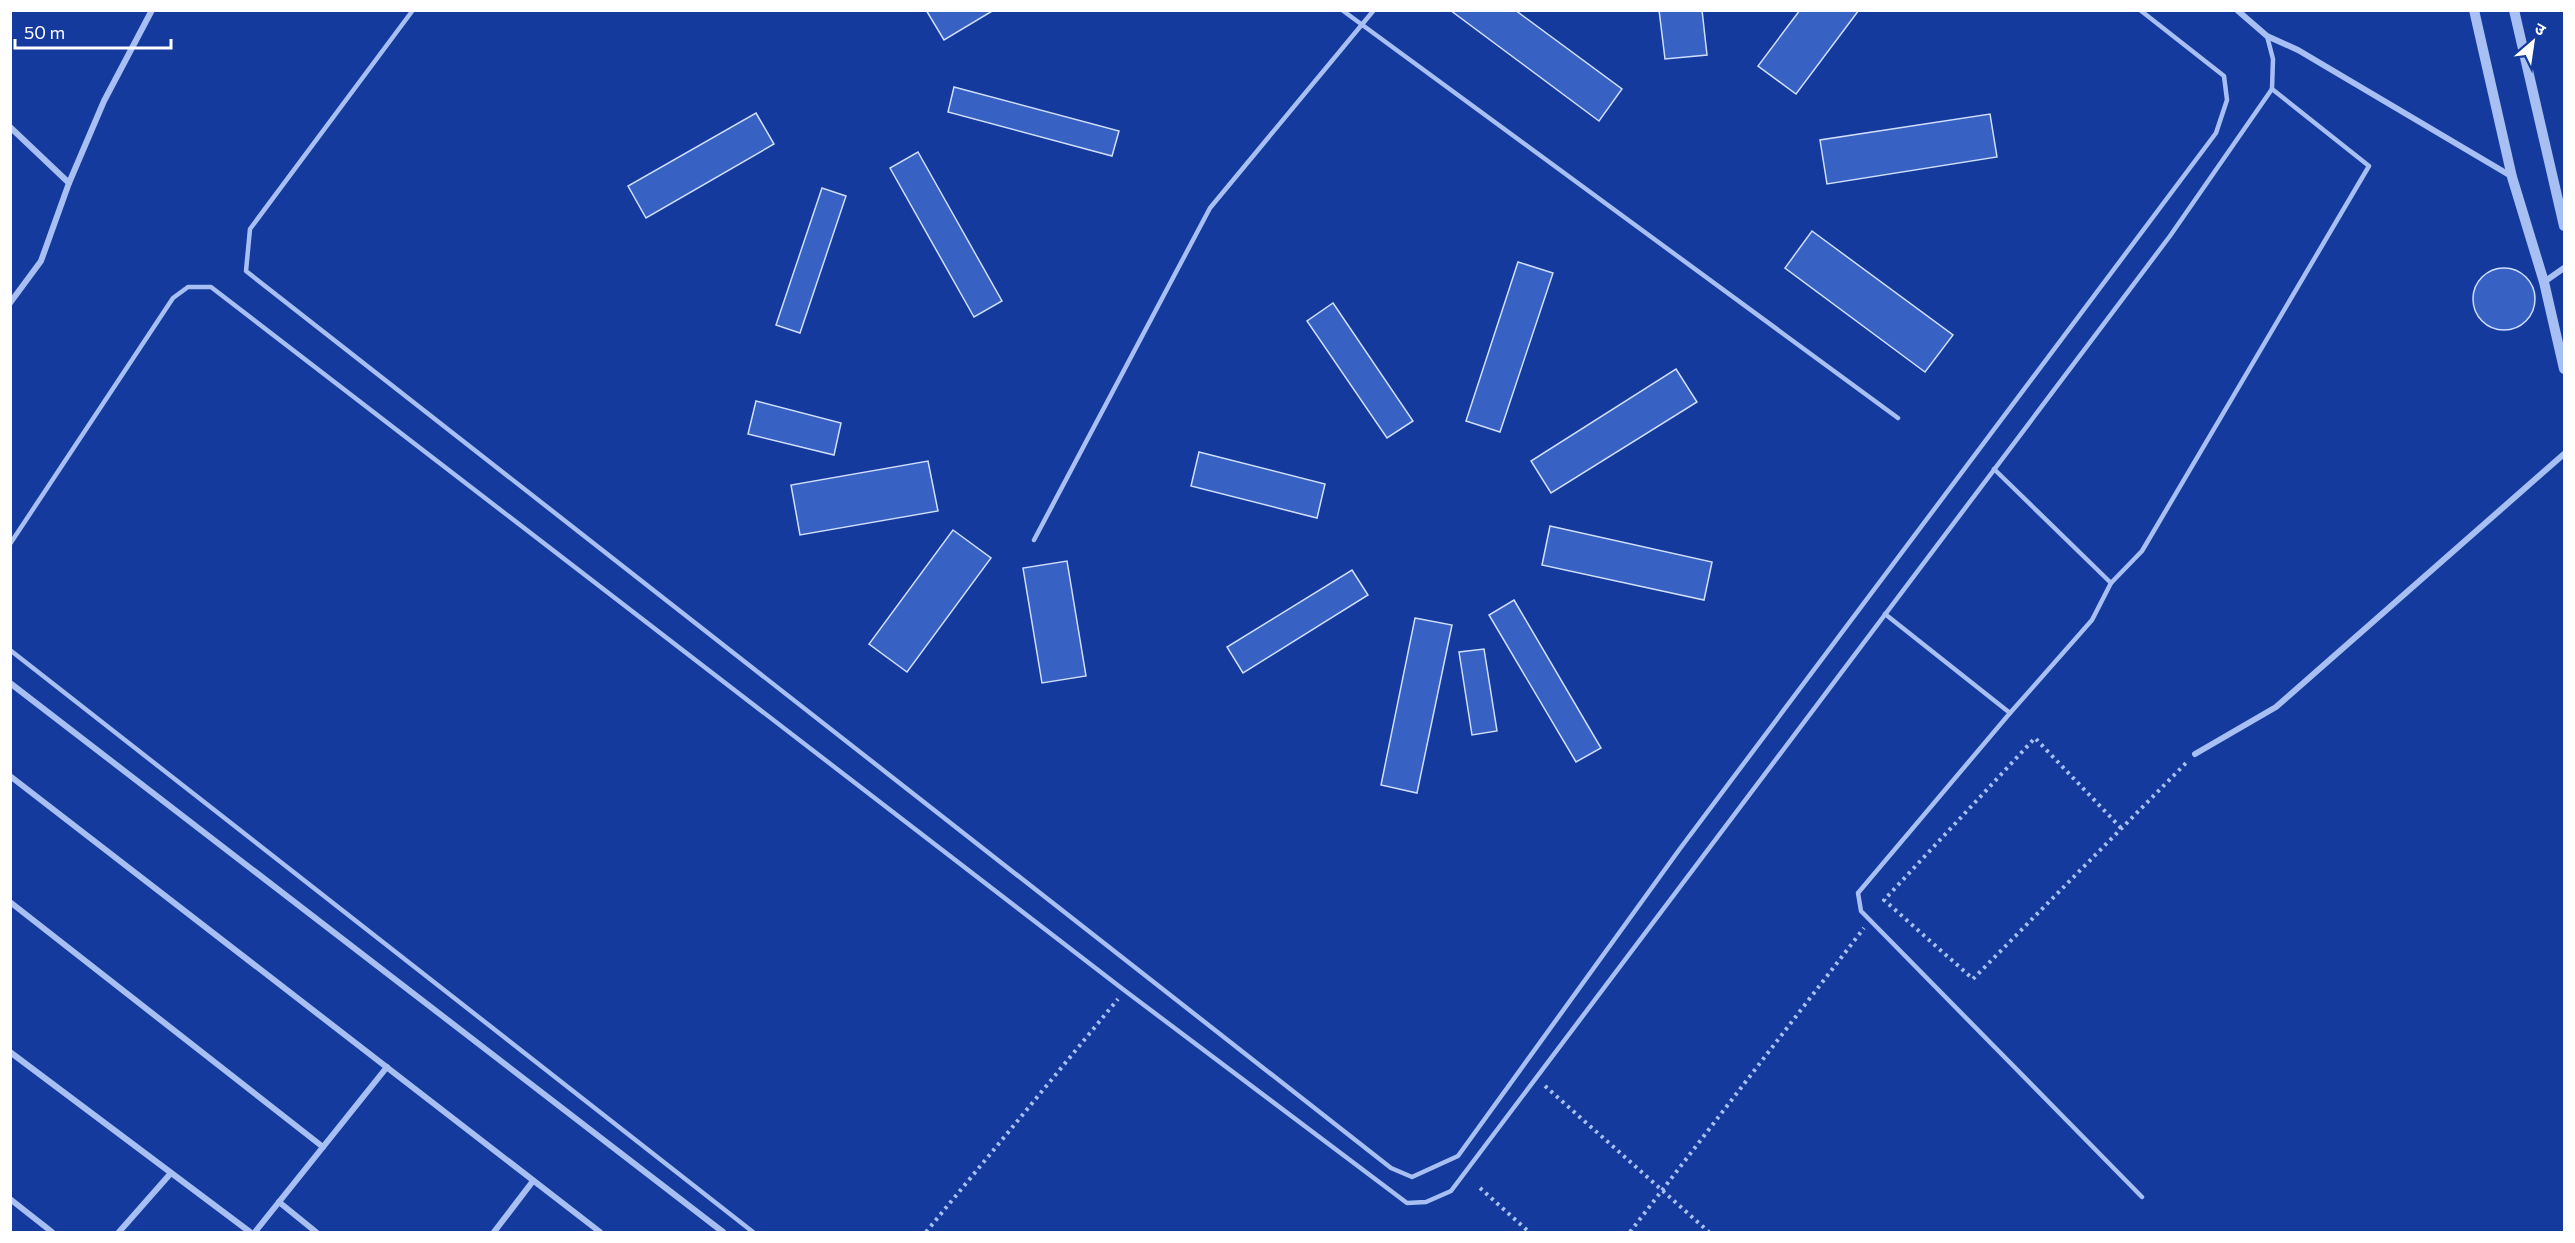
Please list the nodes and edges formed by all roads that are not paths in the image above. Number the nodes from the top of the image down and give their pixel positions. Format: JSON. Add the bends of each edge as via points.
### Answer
{"nodes":[{"id":1,"x":152,"y":10,"type":"edge"},
{"id":2,"x":413,"y":10,"type":"edge"},
{"id":3,"x":1342,"y":10,"type":"edge"},
{"id":4,"x":1374,"y":10,"type":"edge"},
{"id":5,"x":2140,"y":10,"type":"edge"},
{"id":6,"x":2237,"y":10,"type":"edge"},
{"id":7,"x":2474,"y":10,"type":"edge"},
{"id":8,"x":2514,"y":10,"type":"edge"},
{"id":9,"x":1363,"y":26,"type":"junction"},
{"id":10,"x":2267,"y":36,"type":"junction"},
{"id":11,"x":2272,"y":89,"type":"junction"},
{"id":12,"x":10,"y":126,"type":"edge"},
{"id":13,"x":2512,"y":177,"type":"junction"},
{"id":14,"x":69,"y":183,"type":"junction"},
{"id":15,"x":2565,"y":226,"type":"edge"},
{"id":16,"x":2565,"y":268,"type":"edge"},
{"id":17,"x":2544,"y":282,"type":"junction"},
{"id":18,"x":10,"y":303,"type":"edge"},
{"id":19,"x":2565,"y":369,"type":"edge"},
{"id":20,"x":1898,"y":418,"type":"dead end"},
{"id":21,"x":2565,"y":454,"type":"edge"},
{"id":22,"x":1994,"y":469,"type":"junction"},
{"id":23,"x":1034,"y":540,"type":"dead end"},
{"id":24,"x":10,"y":544,"type":"edge"},
{"id":25,"x":2111,"y":583,"type":"junction"},
{"id":26,"x":1885,"y":614,"type":"junction"},
{"id":27,"x":10,"y":650,"type":"edge"},
{"id":28,"x":10,"y":683,"type":"edge"},
{"id":29,"x":2010,"y":713,"type":"junction"},
{"id":30,"x":2195,"y":754,"type":"road end"},
{"id":31,"x":10,"y":776,"type":"edge"},
{"id":32,"x":10,"y":902,"type":"edge"},
{"id":33,"x":10,"y":1052,"type":"edge"},
{"id":34,"x":387,"y":1067,"type":"junction"},
{"id":35,"x":323,"y":1147,"type":"junction"},
{"id":36,"x":171,"y":1173,"type":"junction"},
{"id":37,"x":533,"y":1180,"type":"junction"},
{"id":38,"x":2142,"y":1197,"type":"dead end"},
{"id":39,"x":10,"y":1199,"type":"edge"},
{"id":40,"x":279,"y":1202,"type":"junction"},
{"id":41,"x":52,"y":1233,"type":"edge"},
{"id":42,"x":118,"y":1233,"type":"edge"},
{"id":43,"x":250,"y":1233,"type":"edge"},
{"id":44,"x":255,"y":1233,"type":"edge"},
{"id":45,"x":316,"y":1233,"type":"edge"},
{"id":46,"x":495,"y":1233,"type":"edge"},
{"id":47,"x":600,"y":1233,"type":"edge"},
{"id":48,"x":723,"y":1233,"type":"edge"},
{"id":49,"x":753,"y":1233,"type":"edge"}],
"edges":[{"from":1,"to":14,"type":"street","via":[[104,101]]},
{"from":2,"to":5,"type":"lane","via":[[250,229],[246,271],[1391,1168],[1412,1177],[1458,1156],[1679,850],[2216,133],[2227,100],[2224,76]]},
{"from":3,"to":9,"type":"lane"},
{"from":4,"to":9,"type":"lane"},
{"from":6,"to":10,"type":"street"},
{"from":7,"to":13,"type":"street"},
{"from":8,"to":15,"type":"street"},
{"from":9,"to":20,"type":"lane"},
{"from":9,"to":23,"type":"lane","via":[[1210,208]]},
{"from":10,"to":11,"type":"lane"},
{"from":10,"to":13,"type":"street"},
{"from":11,"to":22,"type":"lane","via":[[2170,236]]},
{"from":11,"to":25,"type":"lane","via":[[2369,166],[2142,551]]},
{"from":12,"to":14,"type":"street"},
{"from":13,"to":17,"type":"street"},
{"from":14,"to":18,"type":"street","via":[[41,261]]},
{"from":16,"to":17,"type":"street"},
{"from":17,"to":19,"type":"street"},
{"from":21,"to":30,"type":"street","via":[[2276,707]]},
{"from":22,"to":25,"type":"lane"},
{"from":22,"to":26,"type":"lane"},
{"from":24,"to":26,"type":"lane","via":[[173,298],[188,287],[211,287],[1407,1203],[1426,1202],[1450,1191]]},
{"from":25,"to":29,"type":"lane","via":[[2092,620]]},
{"from":26,"to":29,"type":"lane"},
{"from":27,"to":49,"type":"lane"},
{"from":28,"to":48,"type":"street"},
{"from":29,"to":38,"type":"lane","via":[[1858,893],[1861,911]]},
{"from":31,"to":34,"type":"street"},
{"from":32,"to":35,"type":"street"},
{"from":33,"to":36,"type":"street"},
{"from":34,"to":35,"type":"street"},
{"from":34,"to":37,"type":"street"},
{"from":35,"to":40,"type":"street"},
{"from":36,"to":42,"type":"street"},
{"from":36,"to":43,"type":"street"},
{"from":37,"to":46,"type":"street"},
{"from":37,"to":47,"type":"street"},
{"from":39,"to":41,"type":"street"},
{"from":40,"to":44,"type":"street"},
{"from":40,"to":45,"type":"street"}]}
